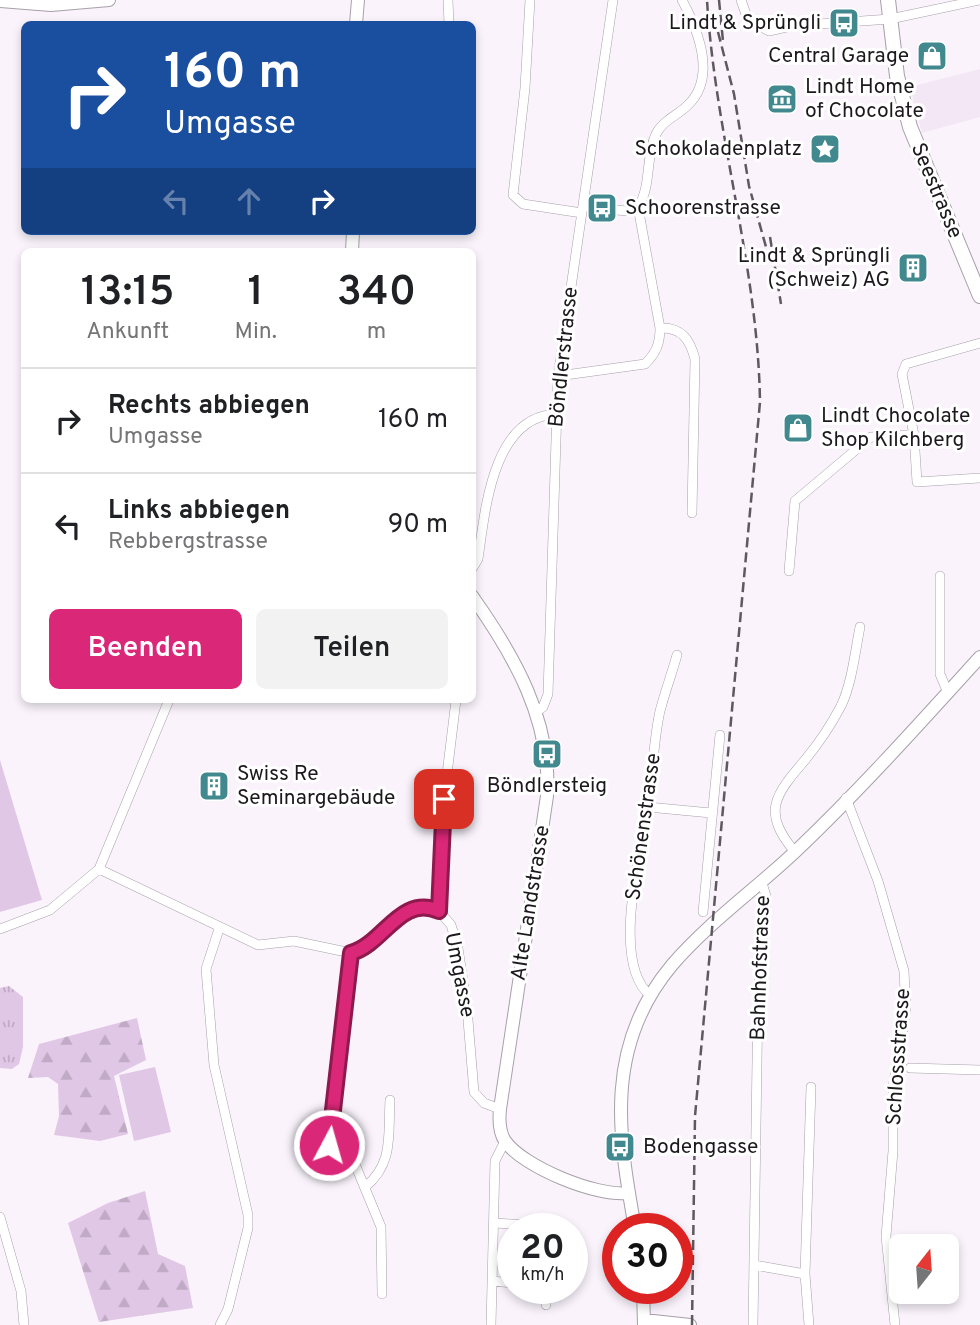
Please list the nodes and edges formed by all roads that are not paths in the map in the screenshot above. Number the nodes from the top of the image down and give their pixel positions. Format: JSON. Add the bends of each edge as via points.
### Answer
{"nodes":[{"id":1,"x":104,"y":0,"type":"edge"},
{"id":2,"x":358,"y":0,"type":"edge"},
{"id":3,"x":448,"y":0,"type":"edge"},
{"id":4,"x":530,"y":0,"type":"edge"},
{"id":5,"x":612,"y":0,"type":"edge"},
{"id":6,"x":682,"y":0,"type":"edge"},
{"id":7,"x":741,"y":0,"type":"edge"},
{"id":8,"x":888,"y":0,"type":"edge"},
{"id":9,"x":0,"y":1,"type":"edge"},
{"id":10,"x":980,"y":1,"type":"edge"},
{"id":11,"x":28,"y":2,"type":"edge"},
{"id":12,"x":890,"y":19,"type":"junction"},
{"id":13,"x":356,"y":21,"type":"edge"},
{"id":14,"x":449,"y":21,"type":"edge"},
{"id":15,"x":638,"y":207,"type":"junction"},
{"id":16,"x":582,"y":209,"type":"junction"},
{"id":17,"x":980,"y":296,"type":"edge"},
{"id":18,"x":660,"y":328,"type":"junction"},
{"id":19,"x":980,"y":343,"type":"edge"},
{"id":20,"x":558,"y":376,"type":"junction"},
{"id":21,"x":556,"y":414,"type":"junction"},
{"id":22,"x":914,"y":435,"type":"junction"},
{"id":23,"x":980,"y":478,"type":"edge"},
{"id":24,"x":692,"y":513,"type":"dead end"},
{"id":25,"x":476,"y":562,"type":"edge"},
{"id":26,"x":789,"y":571,"type":"dead end"},
{"id":27,"x":940,"y":576,"type":"dead end"},
{"id":28,"x":476,"y":602,"type":"edge"},
{"id":29,"x":860,"y":627,"type":"dead end"},
{"id":30,"x":677,"y":654,"type":"dead end"},
{"id":31,"x":980,"y":657,"type":"edge"},
{"id":32,"x":948,"y":693,"type":"junction"},
{"id":33,"x":168,"y":703,"type":"edge"},
{"id":34,"x":456,"y":703,"type":"edge"},
{"id":35,"x":536,"y":712,"type":"junction"},
{"id":36,"x":720,"y":735,"type":"dead end"},
{"id":37,"x":846,"y":798,"type":"junction"},
{"id":38,"x":648,"y":807,"type":"junction"},
{"id":39,"x":711,"y":813,"type":"junction"},
{"id":40,"x":795,"y":852,"type":"junction"},
{"id":41,"x":99,"y":869,"type":"junction"},
{"id":42,"x":762,"y":883,"type":"junction"},
{"id":43,"x":439,"y":911,"type":"junction"},
{"id":44,"x":703,"y":912,"type":"dead end"},
{"id":45,"x":0,"y":929,"type":"edge"},
{"id":46,"x":219,"y":929,"type":"junction"},
{"id":47,"x":351,"y":953,"type":"junction"},
{"id":48,"x":651,"y":996,"type":"junction"},
{"id":49,"x":910,"y":1068,"type":"dead end"},
{"id":50,"x":980,"y":1070,"type":"edge"},
{"id":51,"x":811,"y":1087,"type":"dead end"},
{"id":52,"x":390,"y":1100,"type":"dead end"},
{"id":53,"x":500,"y":1109,"type":"junction"},
{"id":54,"x":333,"y":1111,"type":"junction"},
{"id":55,"x":505,"y":1141,"type":"junction"},
{"id":56,"x":329,"y":1145,"type":"dead end"},
{"id":57,"x":365,"y":1187,"type":"junction"},
{"id":58,"x":628,"y":1193,"type":"junction"},
{"id":59,"x":632,"y":1213,"type":"edge"},
{"id":60,"x":0,"y":1217,"type":"edge"},
{"id":61,"x":495,"y":1223,"type":"joint"},
{"id":62,"x":754,"y":1265,"type":"junction"},
{"id":63,"x":806,"y":1274,"type":"junction"},
{"id":64,"x":492,"y":1281,"type":"junction"},
{"id":65,"x":497,"y":1281,"type":"edge"},
{"id":66,"x":382,"y":1294,"type":"dead end"},
{"id":67,"x":643,"y":1304,"type":"edge"},
{"id":68,"x":644,"y":1322,"type":"edge"},
{"id":69,"x":689,"y":1324,"type":"edge"},
{"id":70,"x":24,"y":1325,"type":"edge"},
{"id":71,"x":220,"y":1325,"type":"edge"},
{"id":72,"x":491,"y":1325,"type":"edge"},
{"id":73,"x":753,"y":1325,"type":"edge"},
{"id":74,"x":808,"y":1325,"type":"edge"},
{"id":75,"x":895,"y":1325,"type":"edge"}],
"edges":[{"from":1,"to":11,"type":"street","via":[[68,5]]},
{"from":2,"to":13,"type":"street"},
{"from":3,"to":14,"type":"street"},
{"from":4,"to":16,"type":"street","via":[[513,195],[523,204]]},
{"from":5,"to":16,"type":"street","name":"Böndlerstrasse"},
{"from":6,"to":15,"type":"street","via":[[698,37],[702,79],[692,100],[663,124],[656,136]]},
{"from":7,"to":12,"type":"street","via":[[748,20],[769,31]]},
{"from":8,"to":12,"type":"main road","name":"Seestrasse"},
{"from":9,"to":11,"type":"street"},
{"from":10,"to":12,"type":"street"},
{"from":12,"to":17,"type":"main road","name":"Seestrasse","via":[[897,76],[914,141]]},
{"from":15,"to":16,"type":"street","via":[[626,211]]},
{"from":15,"to":18,"type":"street"},
{"from":16,"to":20,"type":"street","name":"Böndlerstrasse"},
{"from":18,"to":20,"type":"street","via":[[660,342],[645,364]]},
{"from":18,"to":24,"type":"street","via":[[671,328],[688,339],[695,359]]},
{"from":19,"to":22,"type":"street","via":[[906,364],[902,374]]},
{"from":20,"to":21,"type":"street","name":"Böndlerstrasse"},
{"from":21,"to":25,"type":"street","via":[[520,429],[504,451],[488,491]]},
{"from":21,"to":35,"type":"street","name":"Böndlerstrasse","via":[[548,694],[543,708]]},
{"from":22,"to":23,"type":"street","via":[[917,482]]},
{"from":22,"to":26,"type":"street","via":[[871,437],[794,501]]},
{"from":27,"to":32,"type":"street","via":[[940,674]]},
{"from":28,"to":35,"type":"street","name":"Alte Landstrasse","via":[[499,634]]},
{"from":29,"to":40,"type":"street","via":[[842,703],[775,803],[776,821]]},
{"from":30,"to":38,"type":"street","name":"Schönenstrasse","via":[[660,712]]},
{"from":31,"to":32,"type":"street","name":"Bahnhofstrasse"},
{"from":32,"to":37,"type":"street","name":"Bahnhofstrasse"},
{"from":33,"to":41,"type":"street"},
{"from":34,"to":43,"type":"street","via":[[444,799]]},
{"from":35,"to":53,"type":"street","name":"Alte Landstrasse","via":[[547,754],[547,796]]},
{"from":36,"to":39,"type":"street"},
{"from":37,"to":40,"type":"street","name":"Bahnhofstrasse"},
{"from":37,"to":75,"type":"street","name":"Schlossstrasse","via":[[878,881],[904,971],[906,1012],[893,1087],[886,1236]]},
{"from":38,"to":39,"type":"street"},
{"from":38,"to":48,"type":"street","name":"Schönenstrasse","via":[[635,868],[632,918],[636,975],[640,987]]},
{"from":39,"to":44,"type":"street"},
{"from":40,"to":42,"type":"street","name":"Bahnhofstrasse"},
{"from":41,"to":45,"type":"street","via":[[50,910]]},
{"from":41,"to":46,"type":"street"},
{"from":42,"to":48,"type":"street","via":[[671,966]]},
{"from":42,"to":62,"type":"street","name":"Bahnhofstrasse","via":[[766,896],[758,995]]},
{"from":43,"to":47,"type":"street","name":"Umgasse","via":[[424,906],[406,911],[374,942]]},
{"from":43,"to":53,"type":"street","name":"Umgasse","via":[[447,918],[458,948],[474,1092],[484,1103]]},
{"from":46,"to":47,"type":"street","via":[[258,945],[294,941]]},
{"from":46,"to":71,"type":"street","via":[[206,969],[214,1065],[248,1215],[228,1309]]},
{"from":47,"to":54,"type":"street"},
{"from":48,"to":58,"type":"street","via":[[622,1080],[620,1138]]},
{"from":49,"to":50,"type":"street"},
{"from":51,"to":63,"type":"street"},
{"from":52,"to":57,"type":"street","via":[[385,1165]]},
{"from":53,"to":55,"type":"street","name":"Alte Landstrasse"},
{"from":54,"to":56,"type":"street"},
{"from":54,"to":57,"type":"street"},
{"from":55,"to":58,"type":"street","via":[[566,1180],[609,1195]]},
{"from":55,"to":61,"type":"street","name":"Alte Landstrasse","via":[[495,1161]]},
{"from":57,"to":66,"type":"street","via":[[382,1227]]},
{"from":58,"to":59,"type":"street"},
{"from":60,"to":70,"type":"street","via":[[21,1291]]},
{"from":61,"to":64,"type":"street","name":"Alte Landstrasse"},
{"from":62,"to":63,"type":"street"},
{"from":62,"to":73,"type":"street","name":"Bahnhofstrasse"},
{"from":63,"to":74,"type":"street"},
{"from":64,"to":65,"type":"street"},
{"from":64,"to":72,"type":"street","name":"Alte Landstrasse"},
{"from":67,"to":68,"type":"street"},
{"from":68,"to":69,"type":"street"}]}
